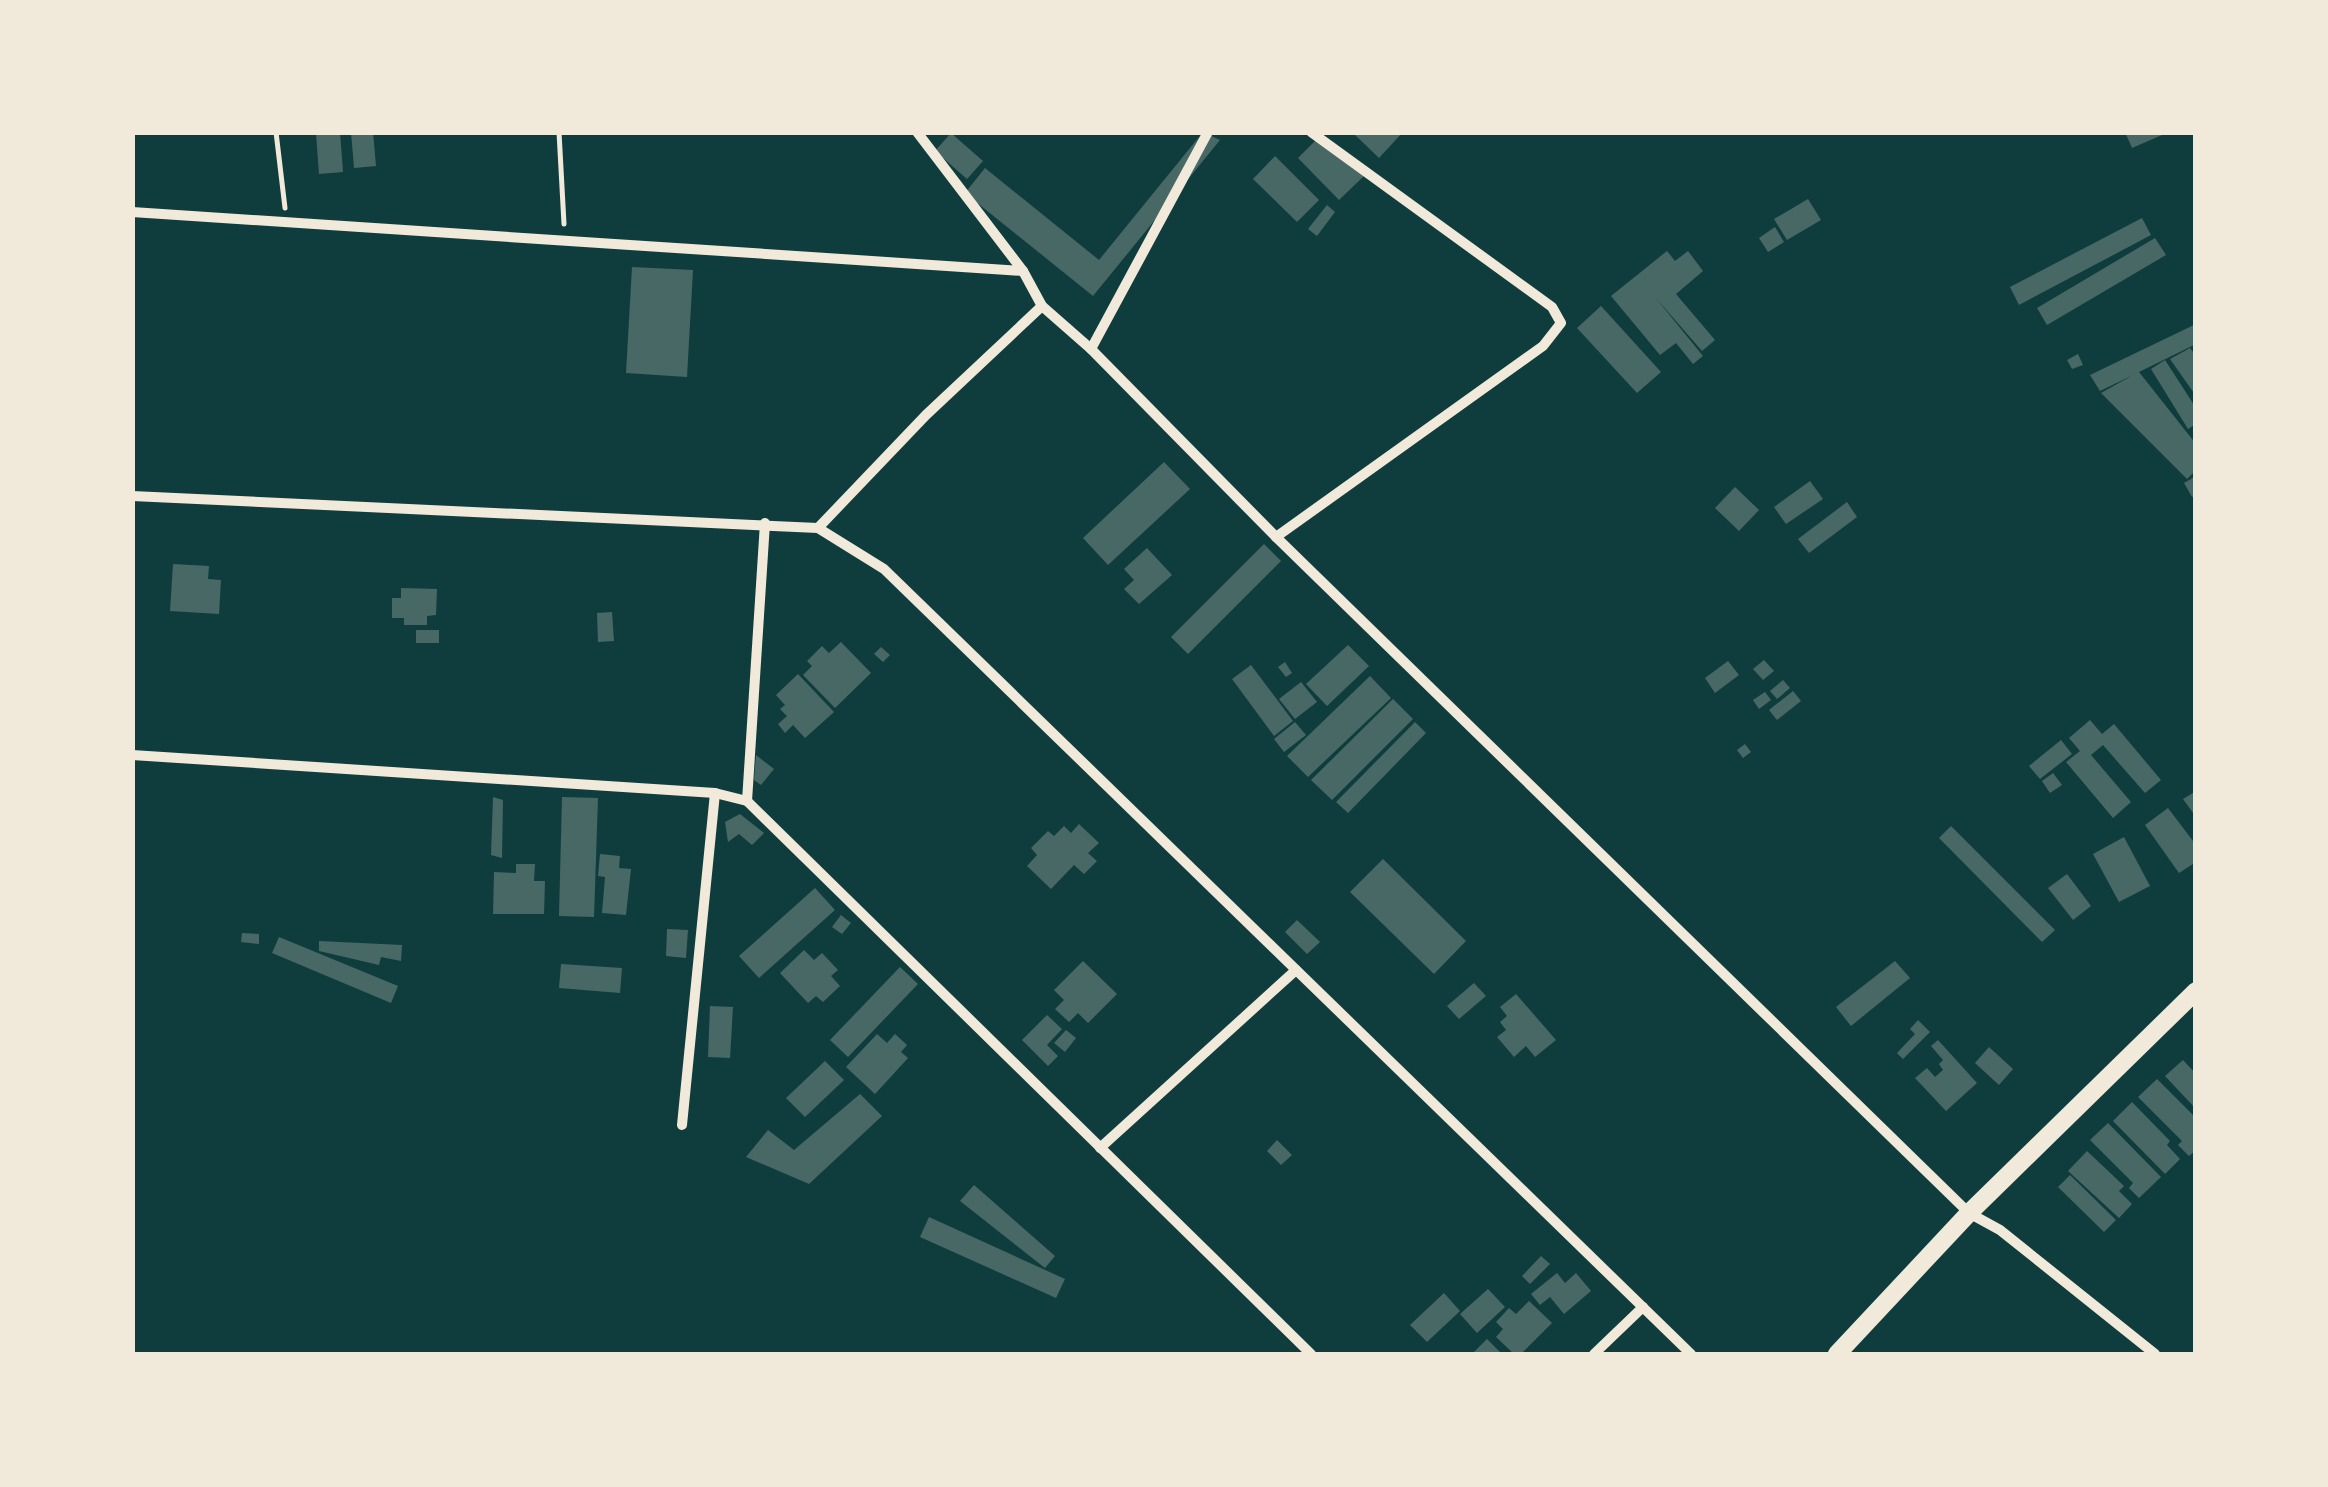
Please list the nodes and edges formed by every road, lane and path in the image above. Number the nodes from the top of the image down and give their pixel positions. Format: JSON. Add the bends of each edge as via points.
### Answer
{"nodes":[{"id":1,"x":276,"y":132,"type":"edge"},
{"id":2,"x":559,"y":132,"type":"edge"},
{"id":3,"x":917,"y":132,"type":"edge"},
{"id":4,"x":1208,"y":132,"type":"edge"},
{"id":5,"x":1312,"y":132,"type":"edge"},
{"id":6,"x":132,"y":212,"type":"edge"},
{"id":7,"x":286,"y":221,"type":"junction"},
{"id":8,"x":566,"y":242,"type":"junction"},
{"id":9,"x":1023,"y":271,"type":"junction"},
{"id":10,"x":1042,"y":306,"type":"junction"},
{"id":11,"x":1091,"y":349,"type":"junction"},
{"id":12,"x":132,"y":496,"type":"edge"},
{"id":13,"x":765,"y":523,"type":"junction"},
{"id":14,"x":818,"y":528,"type":"junction"},
{"id":15,"x":1276,"y":537,"type":"junction"},
{"id":16,"x":132,"y":755,"type":"edge"},
{"id":17,"x":715,"y":792,"type":"junction"},
{"id":18,"x":747,"y":801,"type":"junction"},
{"id":19,"x":1296,"y":970,"type":"junction"},
{"id":20,"x":2196,"y":990,"type":"edge"},
{"id":21,"x":682,"y":1125,"type":"dead end"},
{"id":22,"x":1100,"y":1148,"type":"junction"},
{"id":23,"x":1969,"y":1213,"type":"junction"},
{"id":24,"x":1643,"y":1308,"type":"junction"},
{"id":25,"x":1311,"y":1354,"type":"edge"},
{"id":26,"x":1594,"y":1354,"type":"edge"},
{"id":27,"x":1692,"y":1354,"type":"edge"},
{"id":28,"x":1837,"y":1354,"type":"edge"},
{"id":29,"x":2155,"y":1354,"type":"edge"}],
"edges":[{"from":1,"to":7,"type":"path"},
{"from":2,"to":8,"type":"path"},
{"from":3,"to":9,"type":"street"},
{"from":4,"to":11,"type":"street"},
{"from":5,"to":15,"type":"street","via":[[1552,307],[1561,323],[1543,346]]},
{"from":6,"to":7,"type":"street"},
{"from":7,"to":8,"type":"street"},
{"from":8,"to":9,"type":"street"},
{"from":9,"to":10,"type":"street"},
{"from":10,"to":11,"type":"street"},
{"from":10,"to":14,"type":"street"},
{"from":11,"to":15,"type":"street"},
{"from":12,"to":13,"type":"street"},
{"from":13,"to":14,"type":"street"},
{"from":13,"to":18,"type":"street"},
{"from":14,"to":19,"type":"street","via":[[884,569]]},
{"from":15,"to":23,"type":"street"},
{"from":16,"to":17,"type":"street"},
{"from":17,"to":18,"type":"street"},
{"from":17,"to":21,"type":"street"},
{"from":18,"to":22,"type":"street"},
{"from":19,"to":22,"type":"street"},
{"from":19,"to":24,"type":"street"},
{"from":20,"to":23,"type":"street"},
{"from":22,"to":25,"type":"street"},
{"from":23,"to":28,"type":"street"},
{"from":23,"to":29,"type":"street","via":[[2000,1230]]},
{"from":24,"to":26,"type":"street"},
{"from":24,"to":27,"type":"street"}]}
